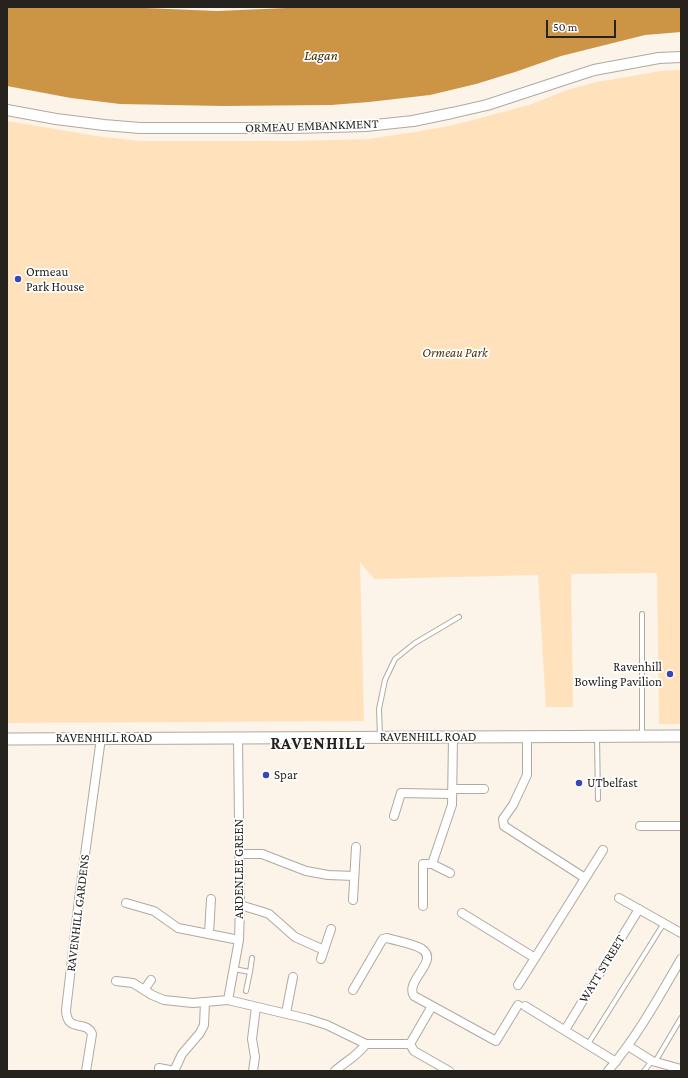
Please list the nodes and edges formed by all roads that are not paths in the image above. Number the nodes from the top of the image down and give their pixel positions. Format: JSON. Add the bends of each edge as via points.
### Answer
{"nodes":[{"id":1,"x":681,"y":57,"type":"edge"},
{"id":2,"x":7,"y":110,"type":"edge"},
{"id":3,"x":642,"y":614,"type":"dead end"},
{"id":4,"x":459,"y":617,"type":"dead end"},
{"id":5,"x":527,"y":736,"type":"junction"},
{"id":6,"x":597,"y":736,"type":"junction"},
{"id":7,"x":642,"y":736,"type":"junction"},
{"id":8,"x":681,"y":736,"type":"edge"},
{"id":9,"x":380,"y":737,"type":"junction"},
{"id":10,"x":453,"y":737,"type":"junction"},
{"id":11,"x":101,"y":738,"type":"junction"},
{"id":12,"x":238,"y":738,"type":"junction"},
{"id":13,"x":7,"y":739,"type":"edge"},
{"id":14,"x":484,"y":789,"type":"dead end"},
{"id":15,"x":453,"y":791,"type":"junction"},
{"id":16,"x":598,"y":799,"type":"dead end"},
{"id":17,"x":394,"y":816,"type":"dead end"},
{"id":18,"x":640,"y":826,"type":"dead end"},
{"id":19,"x":681,"y":826,"type":"edge"},
{"id":20,"x":356,"y":848,"type":"dead end"},
{"id":21,"x":603,"y":850,"type":"dead end"},
{"id":22,"x":239,"y":854,"type":"junction"},
{"id":23,"x":432,"y":864,"type":"junction"},
{"id":24,"x":450,"y":873,"type":"dead end"},
{"id":25,"x":354,"y":876,"type":"junction"},
{"id":26,"x":585,"y":878,"type":"junction"},
{"id":27,"x":619,"y":898,"type":"dead end"},
{"id":28,"x":211,"y":899,"type":"dead end"},
{"id":29,"x":353,"y":900,"type":"dead end"},
{"id":30,"x":126,"y":903,"type":"dead end"},
{"id":31,"x":240,"y":905,"type":"junction"},
{"id":32,"x":423,"y":906,"type":"dead end"},
{"id":33,"x":639,"y":909,"type":"junction"},
{"id":34,"x":462,"y":913,"type":"dead end"},
{"id":35,"x":664,"y":923,"type":"junction"},
{"id":36,"x":331,"y":929,"type":"dead end"},
{"id":37,"x":681,"y":933,"type":"edge"},
{"id":38,"x":209,"y":934,"type":"junction"},
{"id":39,"x":239,"y":940,"type":"junction"},
{"id":40,"x":324,"y":950,"type":"junction"},
{"id":41,"x":252,"y":958,"type":"dead end"},
{"id":42,"x":535,"y":958,"type":"junction"},
{"id":43,"x":321,"y":959,"type":"dead end"},
{"id":44,"x":681,"y":959,"type":"edge"},
{"id":45,"x":234,"y":969,"type":"junction"},
{"id":46,"x":250,"y":972,"type":"junction"},
{"id":47,"x":293,"y":978,"type":"dead end"},
{"id":48,"x":151,"y":980,"type":"dead end"},
{"id":49,"x":116,"y":981,"type":"dead end"},
{"id":50,"x":518,"y":985,"type":"dead end"},
{"id":51,"x":144,"y":990,"type":"junction"},
{"id":52,"x":353,"y":990,"type":"dead end"},
{"id":53,"x":246,"y":991,"type":"dead end"},
{"id":54,"x":228,"y":1000,"type":"junction"},
{"id":55,"x":205,"y":1002,"type":"junction"},
{"id":56,"x":432,"y":1006,"type":"junction"},
{"id":57,"x":256,"y":1007,"type":"junction"},
{"id":58,"x":286,"y":1013,"type":"junction"},
{"id":59,"x":681,"y":1018,"type":"edge"},
{"id":60,"x":565,"y":1030,"type":"junction"},
{"id":61,"x":366,"y":1044,"type":"junction"},
{"id":62,"x":410,"y":1044,"type":"junction"},
{"id":63,"x":588,"y":1044,"type":"junction"},
{"id":64,"x":628,"y":1046,"type":"junction"},
{"id":65,"x":616,"y":1062,"type":"junction"},
{"id":66,"x":654,"y":1062,"type":"junction"},
{"id":67,"x":159,"y":1068,"type":"dead end"},
{"id":68,"x":680,"y":1068,"type":"edge"},
{"id":69,"x":86,"y":1071,"type":"edge"},
{"id":70,"x":174,"y":1071,"type":"edge"},
{"id":71,"x":253,"y":1071,"type":"edge"},
{"id":72,"x":335,"y":1071,"type":"edge"},
{"id":73,"x":449,"y":1071,"type":"edge"},
{"id":74,"x":608,"y":1071,"type":"edge"},
{"id":75,"x":644,"y":1071,"type":"edge"}],
"edges":[{"from":1,"to":2,"type":"street","name":"ORMEAU EMBANKMENT","via":[[594,70],[487,105],[413,121],[366,126],[140,128],[56,119]]},
{"from":3,"to":7,"type":"lane"},
{"from":4,"to":9,"type":"lane","via":[[414,643],[395,659],[385,680],[380,709]]},
{"from":5,"to":6,"type":"main road","name":"RAVENHILL ROAD"},
{"from":5,"to":10,"type":"main road","name":"RAVENHILL ROAD"},
{"from":5,"to":26,"type":"street","via":[[527,775],[513,805],[505,815],[503,824]]},
{"from":6,"to":7,"type":"main road","name":"RAVENHILL ROAD"},
{"from":6,"to":16,"type":"lane"},
{"from":7,"to":8,"type":"main road","name":"RAVENHILL ROAD"},
{"from":9,"to":10,"type":"main road","name":"RAVENHILL ROAD"},
{"from":9,"to":12,"type":"main road","name":"RAVENHILL ROAD"},
{"from":10,"to":15,"type":"street"},
{"from":11,"to":12,"type":"main road","name":"RAVENHILL ROAD"},
{"from":11,"to":13,"type":"main road","name":"RAVENHILL ROAD"},
{"from":11,"to":69,"type":"street","name":"RAVENHILL GARDENS","via":[[66,1010],[69,1022],[87,1028],[92,1034]]},
{"from":12,"to":22,"type":"street","name":"ARDENLEE GREEN"},
{"from":14,"to":15,"type":"street"},
{"from":15,"to":17,"type":"street","via":[[401,793]]},
{"from":15,"to":23,"type":"street","via":[[450,814]]},
{"from":18,"to":19,"type":"street"},
{"from":20,"to":25,"type":"street"},
{"from":21,"to":26,"type":"street"},
{"from":22,"to":25,"type":"street","via":[[262,854],[314,872]]},
{"from":22,"to":31,"type":"street","name":"ARDENLEE GREEN"},
{"from":23,"to":24,"type":"street"},
{"from":23,"to":32,"type":"street","via":[[423,864]]},
{"from":25,"to":29,"type":"street"},
{"from":26,"to":42,"type":"street"},
{"from":27,"to":33,"type":"street"},
{"from":28,"to":38,"type":"street"},
{"from":30,"to":38,"type":"street","via":[[154,911],[178,928]]},
{"from":31,"to":39,"type":"street","name":"ARDENLEE GREEN"},
{"from":31,"to":40,"type":"street","via":[[268,914],[295,937]]},
{"from":33,"to":35,"type":"street"},
{"from":33,"to":60,"type":"street","name":"WATT STREET"},
{"from":34,"to":42,"type":"street"},
{"from":35,"to":37,"type":"street"},
{"from":35,"to":63,"type":"lane"},
{"from":36,"to":40,"type":"street"},
{"from":38,"to":39,"type":"street"},
{"from":39,"to":45,"type":"street","name":"ARDENLEE GREEN"},
{"from":40,"to":43,"type":"street"},
{"from":41,"to":46,"type":"lane"},
{"from":42,"to":50,"type":"street"},
{"from":44,"to":64,"type":"street"},
{"from":45,"to":46,"type":"lane"},
{"from":45,"to":54,"type":"street","name":"ARDENLEE GREEN"},
{"from":46,"to":53,"type":"lane"},
{"from":47,"to":58,"type":"street"},
{"from":48,"to":51,"type":"street"},
{"from":49,"to":51,"type":"street","via":[[133,983]]},
{"from":51,"to":55,"type":"street","via":[[164,1000]]},
{"from":52,"to":56,"type":"street","via":[[383,939],[387,938],[421,948],[426,952],[426,964],[412,990],[414,996]]},
{"from":54,"to":55,"type":"street"},
{"from":54,"to":57,"type":"street"},
{"from":55,"to":70,"type":"street","via":[[202,1029],[182,1054]]},
{"from":56,"to":60,"type":"street","via":[[496,1041],[521,1005]]},
{"from":56,"to":62,"type":"street"},
{"from":57,"to":58,"type":"street"},
{"from":57,"to":71,"type":"street","via":[[252,1035],[255,1058]]},
{"from":58,"to":61,"type":"street","via":[[327,1025]]},
{"from":59,"to":66,"type":"lane"},
{"from":60,"to":63,"type":"street"},
{"from":61,"to":62,"type":"street"},
{"from":61,"to":72,"type":"street","via":[[353,1058]]},
{"from":62,"to":73,"type":"street","via":[[414,1051]]},
{"from":63,"to":65,"type":"street"},
{"from":64,"to":65,"type":"street"},
{"from":64,"to":66,"type":"street"},
{"from":65,"to":74,"type":"street"},
{"from":66,"to":68,"type":"street"},
{"from":66,"to":75,"type":"lane"},
{"from":67,"to":70,"type":"street"}]}
